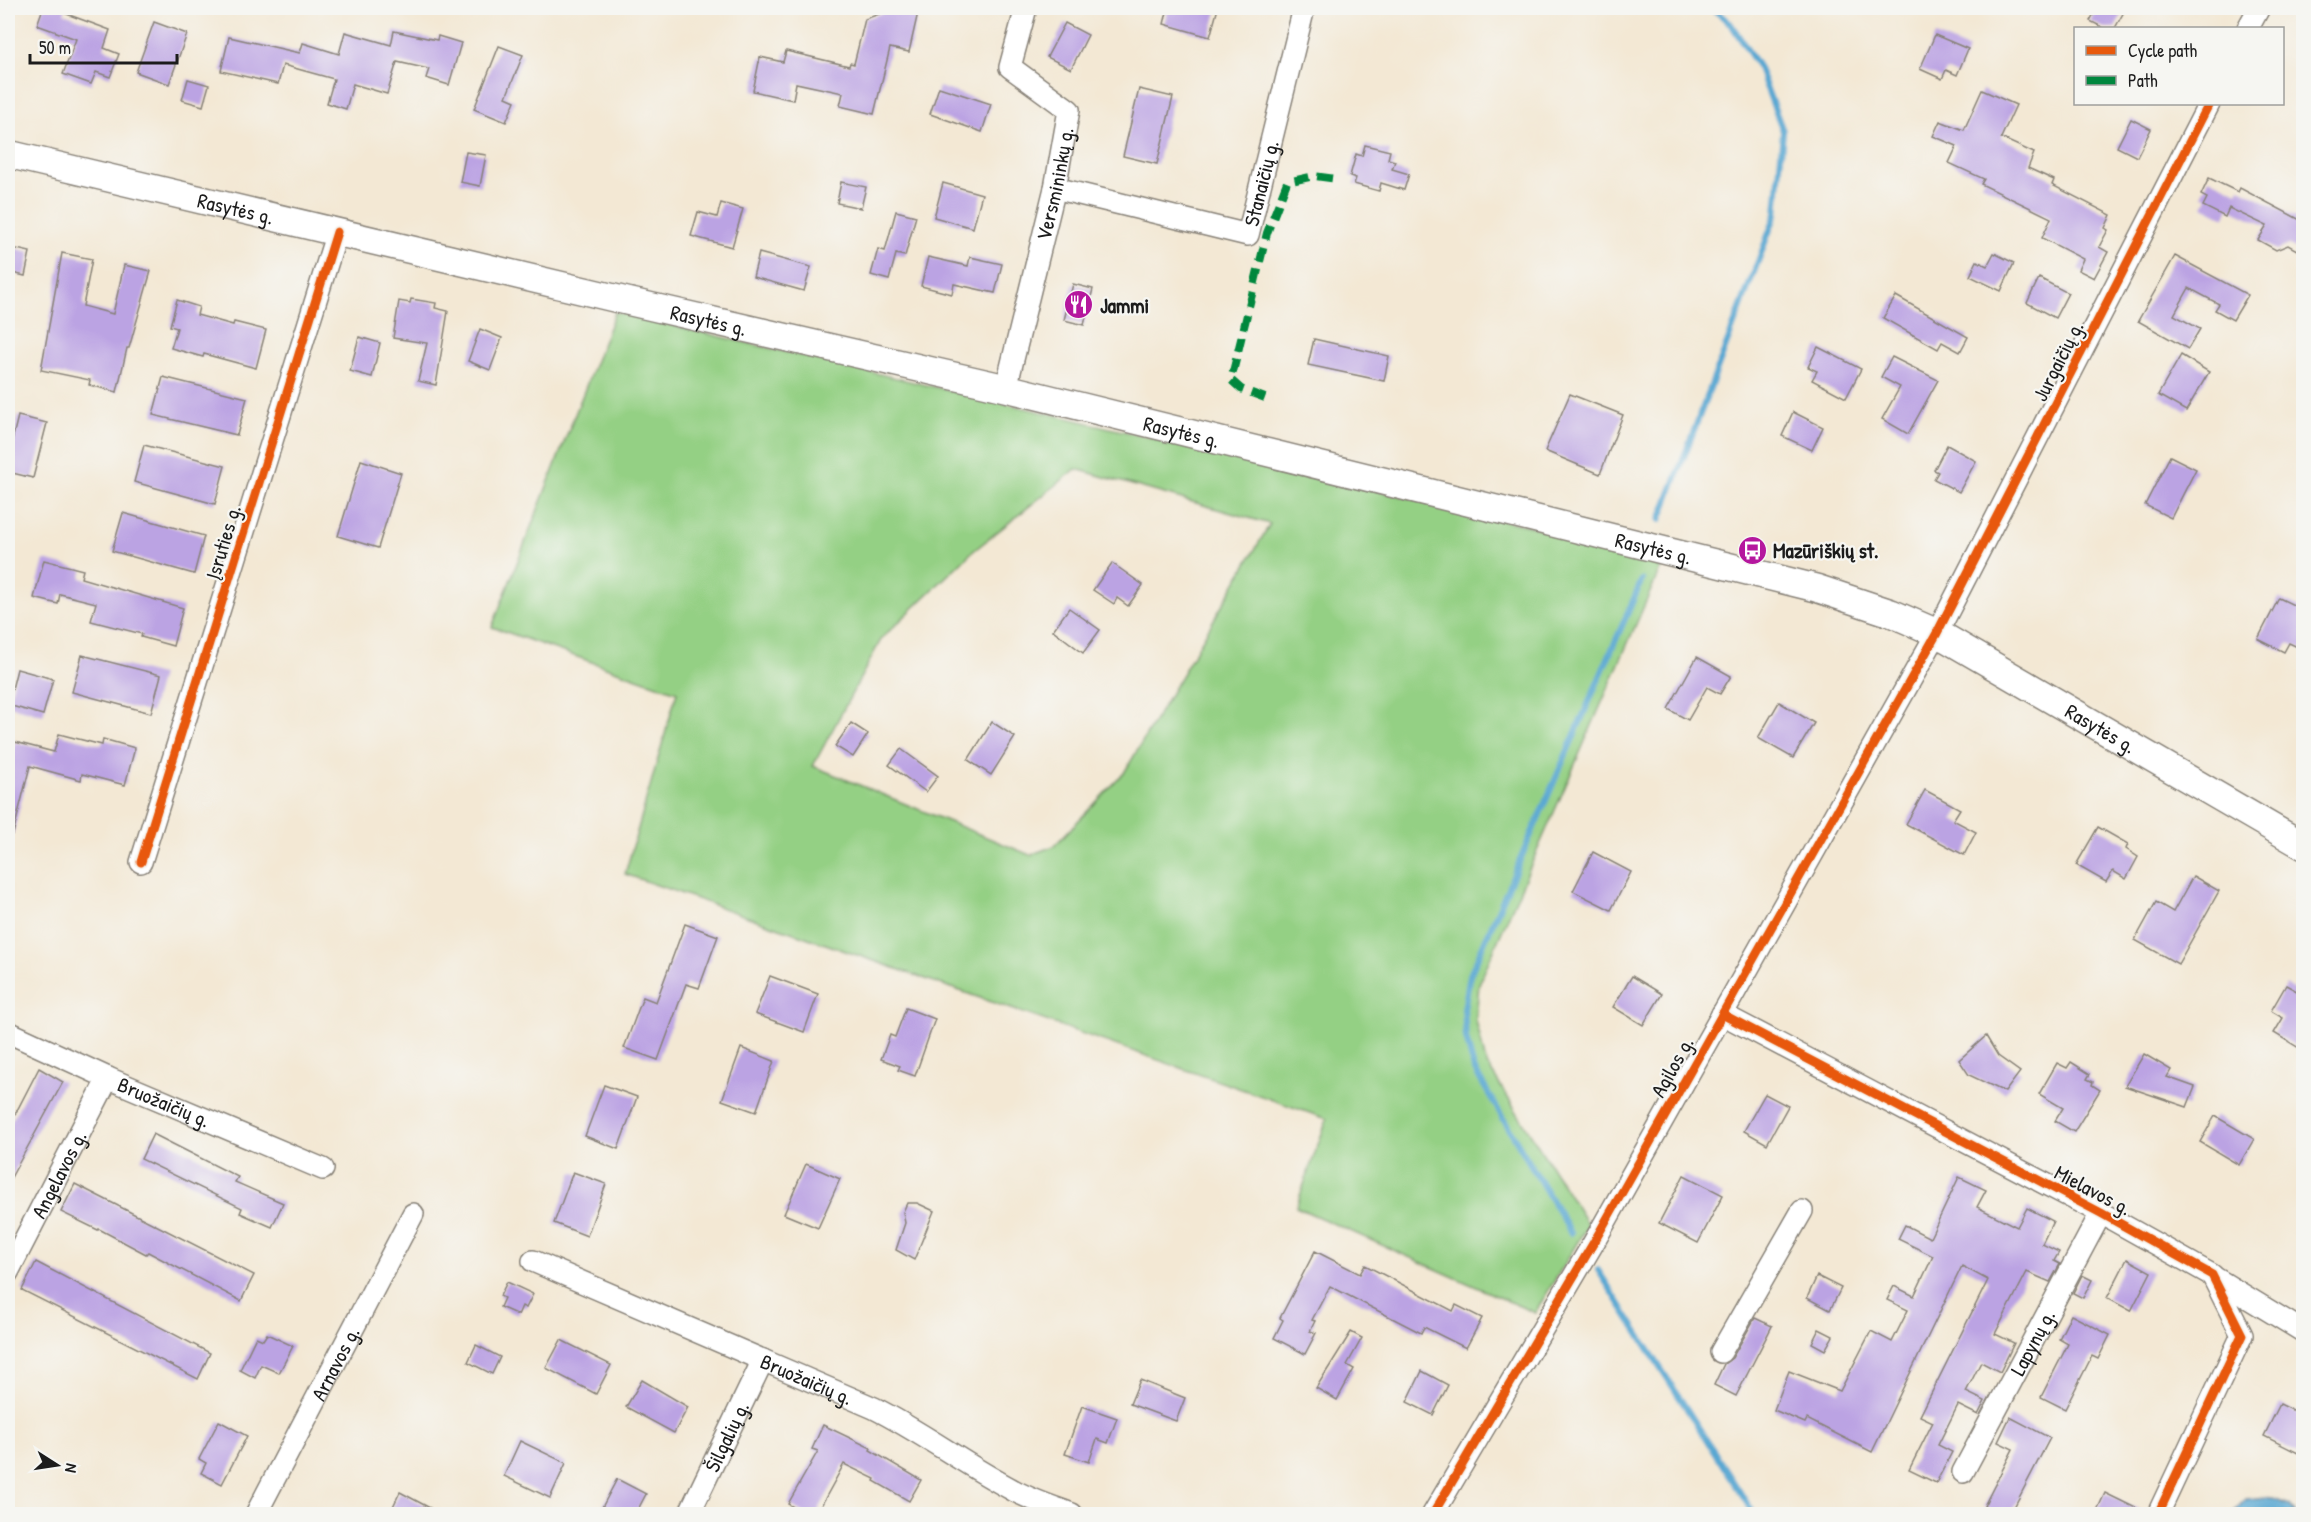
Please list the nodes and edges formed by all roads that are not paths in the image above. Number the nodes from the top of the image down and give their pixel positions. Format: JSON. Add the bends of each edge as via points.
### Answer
{"nodes":[{"id":1,"x":1026,"y":8,"type":"edge"},
{"id":2,"x":1304,"y":8,"type":"edge"},
{"id":3,"x":2259,"y":8,"type":"edge"},
{"id":4,"x":2249,"y":27,"type":"edge"},
{"id":5,"x":2208,"y":105,"type":"edge"},
{"id":6,"x":8,"y":154,"type":"edge"},
{"id":7,"x":1055,"y":188,"type":"junction"},
{"id":8,"x":337,"y":232,"type":"junction"},
{"id":9,"x":1006,"y":388,"type":"junction"},
{"id":10,"x":1937,"y":633,"type":"junction"},
{"id":11,"x":2304,"y":846,"type":"edge"},
{"id":12,"x":141,"y":862,"type":"dead end"},
{"id":13,"x":1722,"y":1014,"type":"junction"},
{"id":14,"x":8,"y":1032,"type":"edge"},
{"id":15,"x":108,"y":1078,"type":"junction"},
{"id":16,"x":323,"y":1169,"type":"dead end"},
{"id":17,"x":1802,"y":1211,"type":"dead end"},
{"id":18,"x":2101,"y":1213,"type":"junction"},
{"id":19,"x":413,"y":1214,"type":"dead end"},
{"id":20,"x":533,"y":1262,"type":"dead end"},
{"id":21,"x":8,"y":1272,"type":"edge"},
{"id":22,"x":2212,"y":1275,"type":"junction"},
{"id":23,"x":2304,"y":1332,"type":"edge"},
{"id":24,"x":1721,"y":1352,"type":"dead end"},
{"id":25,"x":763,"y":1360,"type":"junction"},
{"id":26,"x":1963,"y":1472,"type":"dead end"},
{"id":27,"x":256,"y":1515,"type":"edge"},
{"id":28,"x":689,"y":1515,"type":"edge"},
{"id":29,"x":1072,"y":1515,"type":"edge"},
{"id":30,"x":1433,"y":1515,"type":"edge"},
{"id":31,"x":2158,"y":1515,"type":"edge"}],
"edges":[{"from":1,"to":7,"type":"street","name":"Versmininkų g.","via":[[1010,67],[1069,110]]},
{"from":2,"to":7,"type":"street","name":"Stanaičių g.","via":[[1248,235]]},
{"from":3,"to":4,"type":"street"},
{"from":5,"to":10,"type":"street","name":"Jurgaičių g."},
{"from":6,"to":8,"type":"main road","name":"Rasytės g."},
{"from":7,"to":9,"type":"street","name":"Versmininkų g."},
{"from":8,"to":9,"type":"main road","name":"Rasytės g."},
{"from":8,"to":12,"type":"street","name":"Įsruties g."},
{"from":9,"to":10,"type":"main road","name":"Rasytės g.","via":[[1816,588]]},
{"from":10,"to":11,"type":"main road","name":"Rasytės g."},
{"from":10,"to":13,"type":"street","name":"Agilos g."},
{"from":13,"to":18,"type":"street","name":"Mielavos g."},
{"from":13,"to":30,"type":"street","name":"Agilos g."},
{"from":14,"to":15,"type":"street","name":"Bruožaičių g."},
{"from":15,"to":16,"type":"street","name":"Bruožaičių g."},
{"from":15,"to":21,"type":"street","name":"Angelavos g."},
{"from":17,"to":24,"type":"street"},
{"from":18,"to":22,"type":"street","name":"Mielavos g."},
{"from":18,"to":26,"type":"street","name":"Lapynų g."},
{"from":19,"to":27,"type":"street","name":"Arnavos g."},
{"from":20,"to":25,"type":"street","name":"Bruožaičių g."},
{"from":22,"to":23,"type":"street","name":"Mielavos g."},
{"from":22,"to":31,"type":"street","via":[[2242,1335]]},
{"from":25,"to":28,"type":"street","name":"Šilgalių g."},
{"from":25,"to":29,"type":"street","name":"Bruožaičių g.","via":[[874,1408],[1014,1491]]}]}
